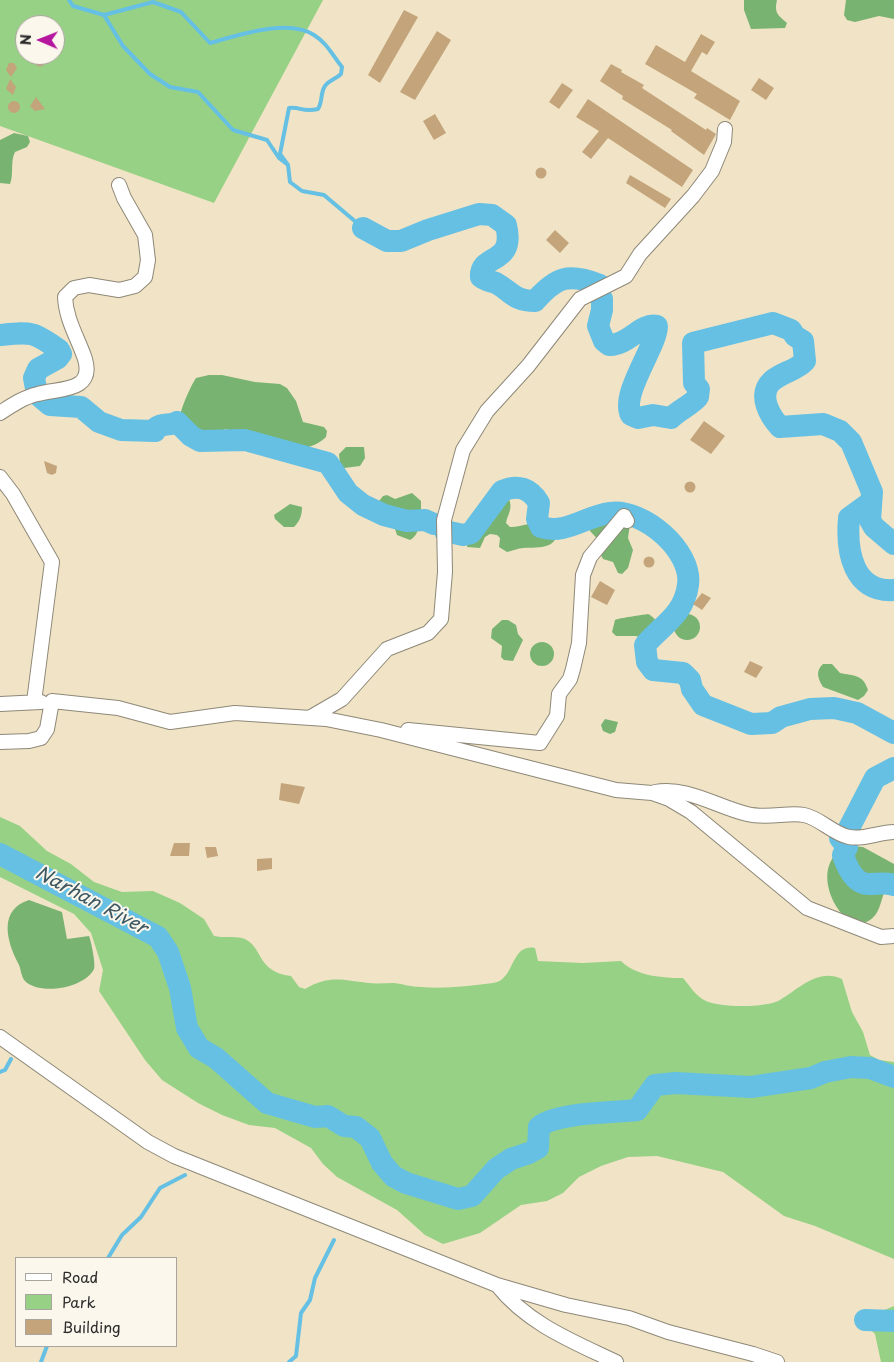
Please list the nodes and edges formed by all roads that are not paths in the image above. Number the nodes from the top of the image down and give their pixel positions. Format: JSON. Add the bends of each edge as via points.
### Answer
{"nodes":[{"id":1,"x":725,"y":129,"type":"dead end"},
{"id":2,"x":119,"y":185,"type":"dead end"},
{"id":3,"x":0,"y":413,"type":"edge"},
{"id":4,"x":0,"y":477,"type":"edge"},
{"id":5,"x":626,"y":521,"type":"dead end"},
{"id":6,"x":52,"y":701,"type":"junction"},
{"id":7,"x":34,"y":702,"type":"junction"},
{"id":8,"x":0,"y":704,"type":"edge"},
{"id":9,"x":310,"y":717,"type":"junction"},
{"id":10,"x":381,"y":730,"type":"junction"},
{"id":11,"x":0,"y":742,"type":"edge"},
{"id":12,"x":652,"y":793,"type":"junction"},
{"id":13,"x":894,"y":832,"type":"edge"},
{"id":14,"x":894,"y":936,"type":"edge"},
{"id":15,"x":0,"y":1037,"type":"edge"},
{"id":16,"x":497,"y":1286,"type":"junction"},
{"id":17,"x":616,"y":1362,"type":"edge"},
{"id":18,"x":777,"y":1362,"type":"edge"}],
"edges":[{"from":1,"to":9,"type":"street","via":[[724,142],[712,171],[693,196],[640,254],[626,276],[580,299],[528,366],[487,411],[463,450],[444,520],[445,572],[441,619],[428,633],[388,649],[342,699]]},
{"from":2,"to":3,"type":"street","via":[[145,235],[148,260],[145,276],[135,286],[119,290],[89,285],[74,288],[65,297],[66,312],[86,362],[84,380],[67,390],[27,397]]},
{"from":4,"to":7,"type":"street","via":[[52,562]]},
{"from":5,"to":10,"type":"street","via":[[624,516],[590,557],[583,575],[579,642],[573,669],[560,694],[558,716],[540,743],[440,732]]},
{"from":6,"to":7,"type":"street"},
{"from":6,"to":9,"type":"street","via":[[118,708],[170,722],[235,713]]},
{"from":6,"to":11,"type":"street","via":[[47,730],[41,738]]},
{"from":7,"to":8,"type":"street"},
{"from":9,"to":10,"type":"street"},
{"from":10,"to":12,"type":"street","via":[[616,790]]},
{"from":12,"to":13,"type":"street","via":[[684,792],[748,815],[805,815],[848,837]]},
{"from":12,"to":14,"type":"street","via":[[691,812],[807,908],[881,937]]},
{"from":15,"to":16,"type":"street","via":[[148,1142],[174,1156]]},
{"from":16,"to":17,"type":"street","via":[[509,1301],[538,1325]]},
{"from":16,"to":18,"type":"street","via":[[629,1318]]}]}
